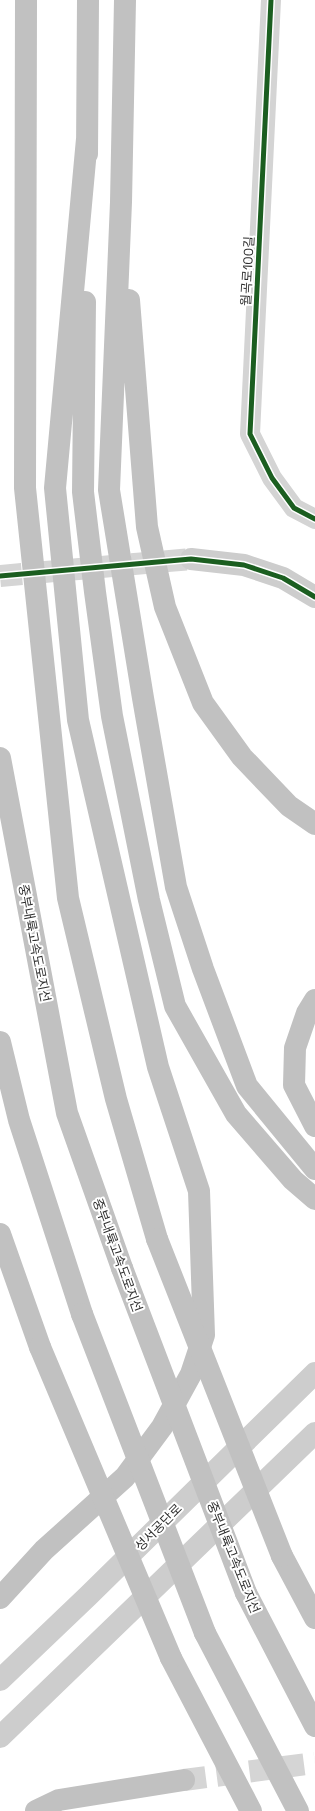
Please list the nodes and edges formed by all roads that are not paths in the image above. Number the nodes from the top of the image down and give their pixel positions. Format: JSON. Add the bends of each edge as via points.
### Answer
{"nodes":[{"id":1,"x":26,"y":0,"type":"edge"},
{"id":2,"x":88,"y":0,"type":"edge"},
{"id":3,"x":125,"y":0,"type":"edge"},
{"id":4,"x":271,"y":0,"type":"edge"},
{"id":5,"x":87,"y":139,"type":"junction"},
{"id":6,"x":122,"y":202,"type":"junction"},
{"id":7,"x":315,"y":519,"type":"edge"},
{"id":8,"x":191,"y":559,"type":"tunnel mouth"},
{"id":9,"x":315,"y":597,"type":"edge"},
{"id":10,"x":0,"y":758,"type":"edge"},
{"id":11,"x":315,"y":824,"type":"edge"},
{"id":12,"x":315,"y":1000,"type":"edge"},
{"id":13,"x":0,"y":1042,"type":"edge"},
{"id":14,"x":315,"y":1126,"type":"edge"},
{"id":15,"x":315,"y":1169,"type":"edge"},
{"id":16,"x":315,"y":1199,"type":"edge"},
{"id":17,"x":0,"y":1234,"type":"edge"},
{"id":18,"x":315,"y":1373,"type":"edge"},
{"id":19,"x":315,"y":1433,"type":"edge"},
{"id":20,"x":0,"y":1598,"type":"edge"},
{"id":21,"x":315,"y":1618,"type":"edge"},
{"id":22,"x":0,"y":1680,"type":"edge"},
{"id":23,"x":315,"y":1726,"type":"edge"},
{"id":24,"x":0,"y":1737,"type":"edge"},
{"id":25,"x":184,"y":1780,"type":"tunnel mouth"},
{"id":26,"x":36,"y":1811,"type":"edge"},
{"id":27,"x":251,"y":1811,"type":"edge"},
{"id":28,"x":298,"y":1811,"type":"edge"}],
"edges":[{"from":1,"to":21,"type":"highway","bridge":true,"via":[[25,488],[68,898],[116,1099],[157,1239],[282,1556]]},
{"from":2,"to":5,"type":"highway"},
{"from":3,"to":6,"type":"highway"},
{"from":4,"to":7,"type":"street","name":"월곡로100길","via":[[250,434],[272,478],[294,508]]},
{"from":5,"to":16,"type":"highway","via":[[83,492],[112,716],[149,900],[175,1006],[236,1114],[292,1180]]},
{"from":5,"to":20,"type":"highway","via":[[55,488],[78,720],[158,1066],[199,1191],[204,1335],[191,1374],[162,1427],[125,1477],[44,1550]]},
{"from":6,"to":11,"type":"highway","via":[[147,527],[165,607],[203,703],[242,757],[289,806]]},
{"from":6,"to":15,"type":"highway","via":[[109,490],[176,887],[203,969],[247,1086]]},
{"from":8,"to":9,"type":"main road","via":[[244,565],[283,578]]},
{"from":10,"to":23,"type":"highway","name":"중부내륙고속도로지선","bridge":true,"via":[[67,1113],[122,1268],[246,1593]]},
{"from":12,"to":14,"type":"highway","via":[[307,1013],[295,1048],[294,1086]]},
{"from":13,"to":28,"type":"highway","bridge":true,"via":[[18,1120],[82,1314],[205,1633]]},
{"from":17,"to":27,"type":"highway","bridge":true,"via":[[40,1347],[171,1658]]},
{"from":18,"to":22,"type":"main road","name":"성서공단로"},
{"from":19,"to":24,"type":"main road"},
{"from":25,"to":26,"type":"highway","via":[[59,1800]]}]}
